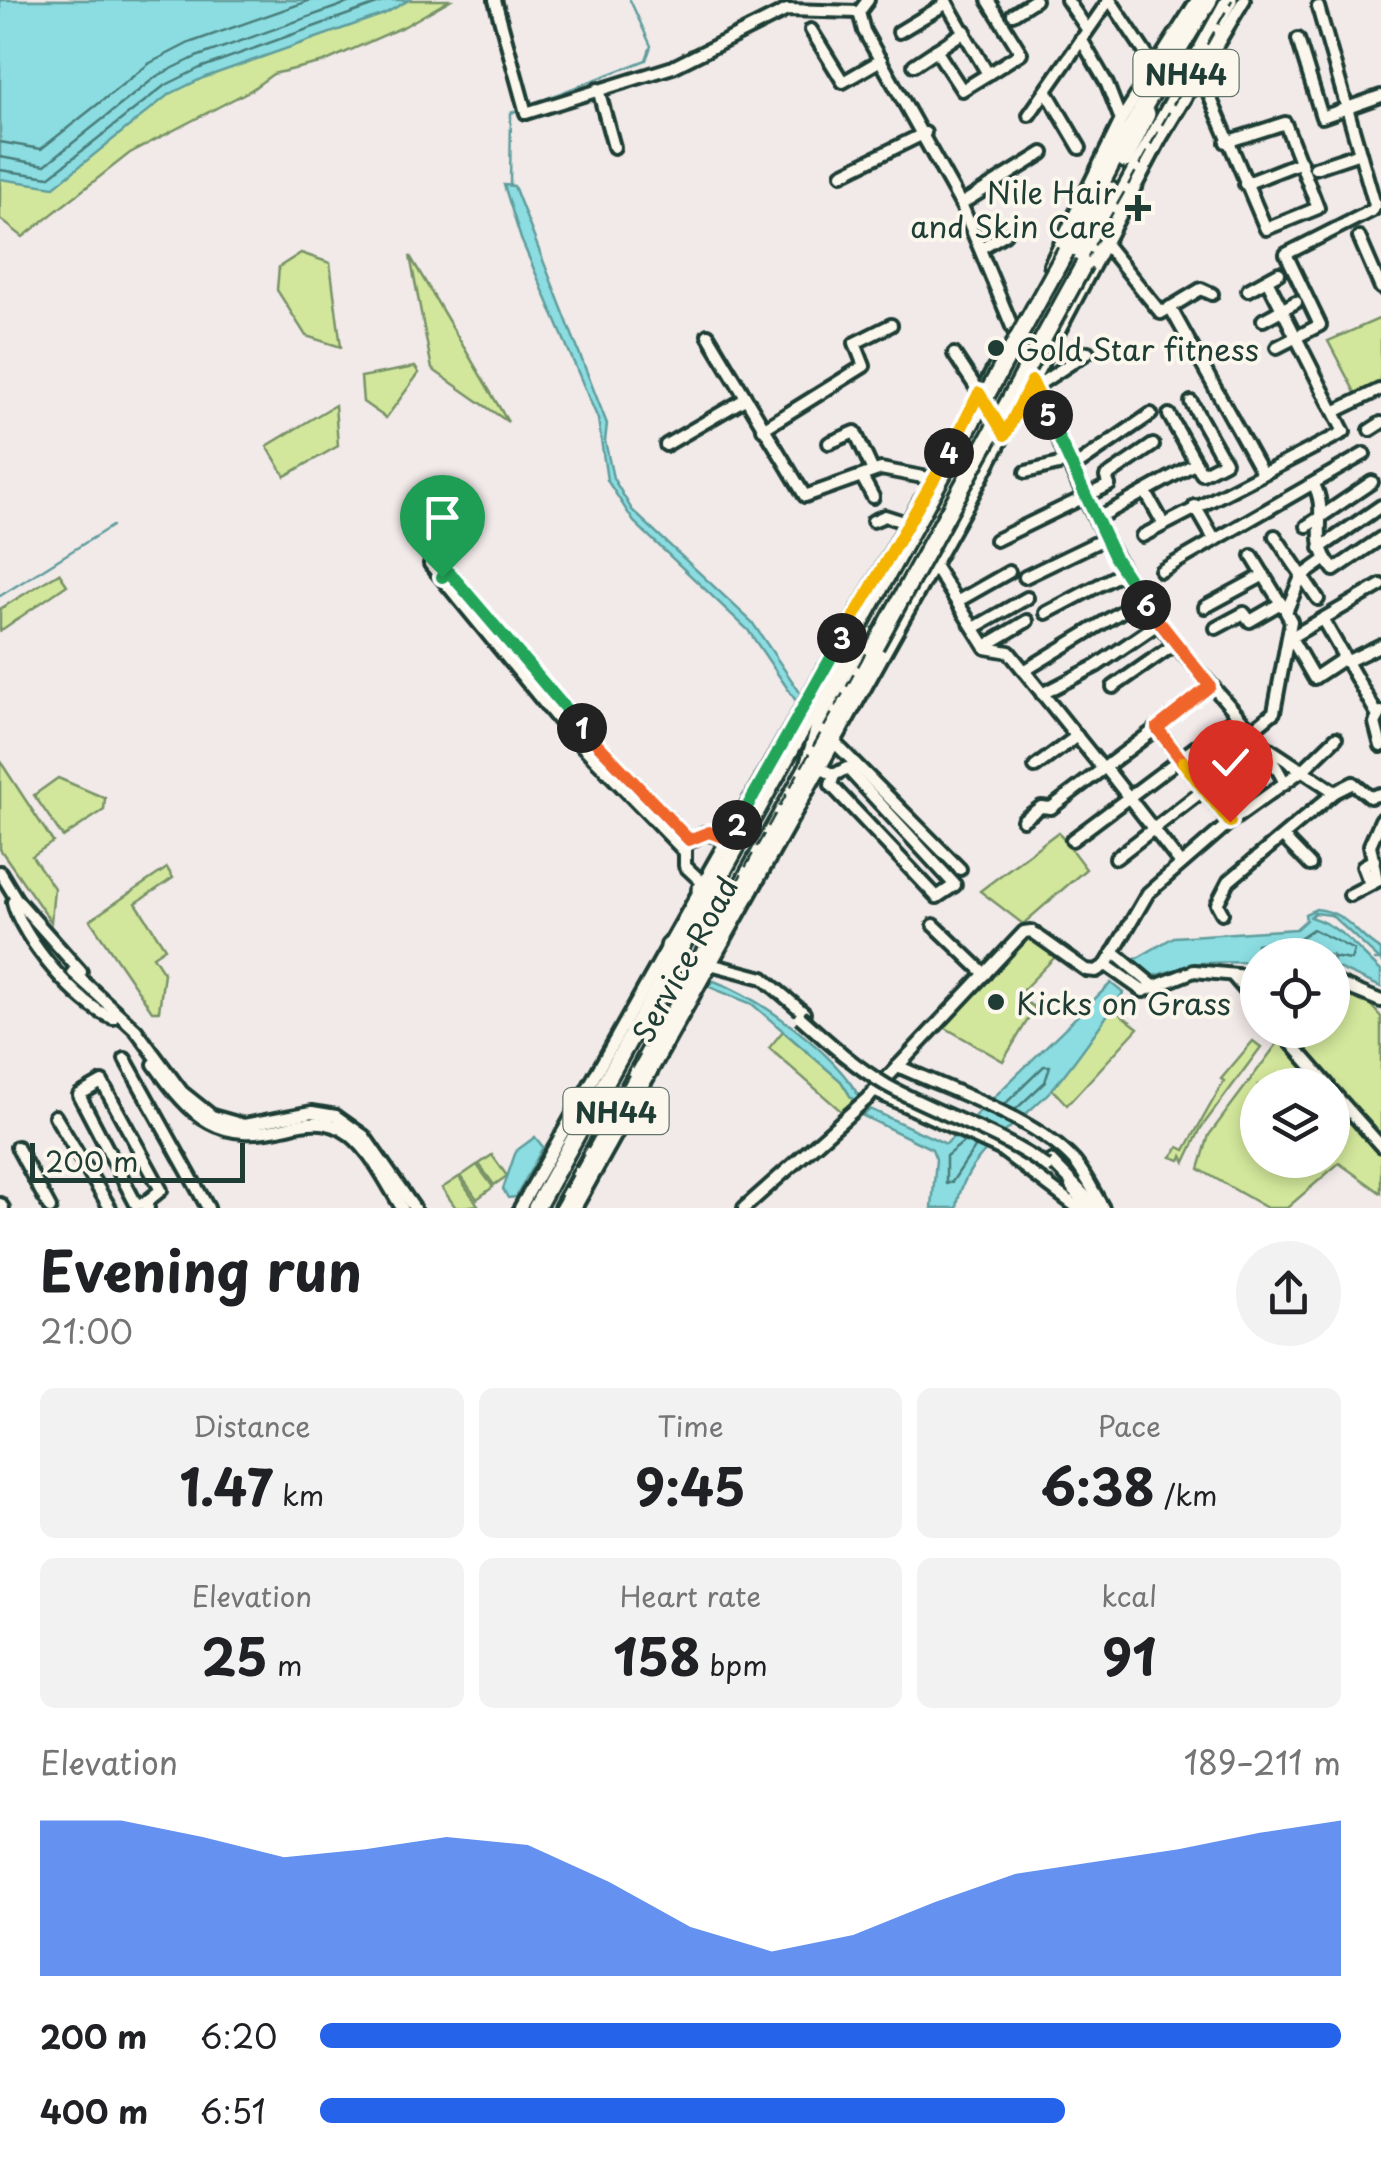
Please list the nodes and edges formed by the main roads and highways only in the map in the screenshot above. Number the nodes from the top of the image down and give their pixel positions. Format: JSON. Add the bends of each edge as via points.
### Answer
{"nodes":[{"id":1,"x":1209,"y":0,"type":"edge"},
{"id":2,"x":1229,"y":0,"type":"edge"},
{"id":3,"x":1148,"y":99,"type":"junction"},
{"id":4,"x":1023,"y":354,"type":"road end"},
{"id":5,"x":729,"y":840,"type":"junction"},
{"id":6,"x":699,"y":884,"type":"road end"},
{"id":7,"x":669,"y":946,"type":"road end"},
{"id":8,"x":670,"y":972,"type":"junction"},
{"id":9,"x":680,"y":992,"type":"junction"},
{"id":10,"x":536,"y":1208,"type":"edge"},
{"id":11,"x":553,"y":1208,"type":"edge"},
{"id":12,"x":562,"y":1208,"type":"edge"}],
"edges":[{"from":1,"to":3,"type":"highway","number":"NH44","via":[[1178,40]]},
{"from":2,"to":9,"type":"highway","number":"NH44","bridge":true,"via":[[812,770]]},
{"from":3,"to":4,"type":"highway","via":[[1146,124]]},
{"from":3,"to":5,"type":"highway","number":"NH44","bridge":true,"via":[[853,637]]},
{"from":5,"to":6,"type":"highway"},
{"from":5,"to":8,"type":"highway","number":"NH44"},
{"from":7,"to":8,"type":"highway"},
{"from":8,"to":10,"type":"highway","number":"NH44"},
{"from":9,"to":11,"type":"highway","via":[[660,1012]]},
{"from":9,"to":12,"type":"highway","number":"NH44"}]}
